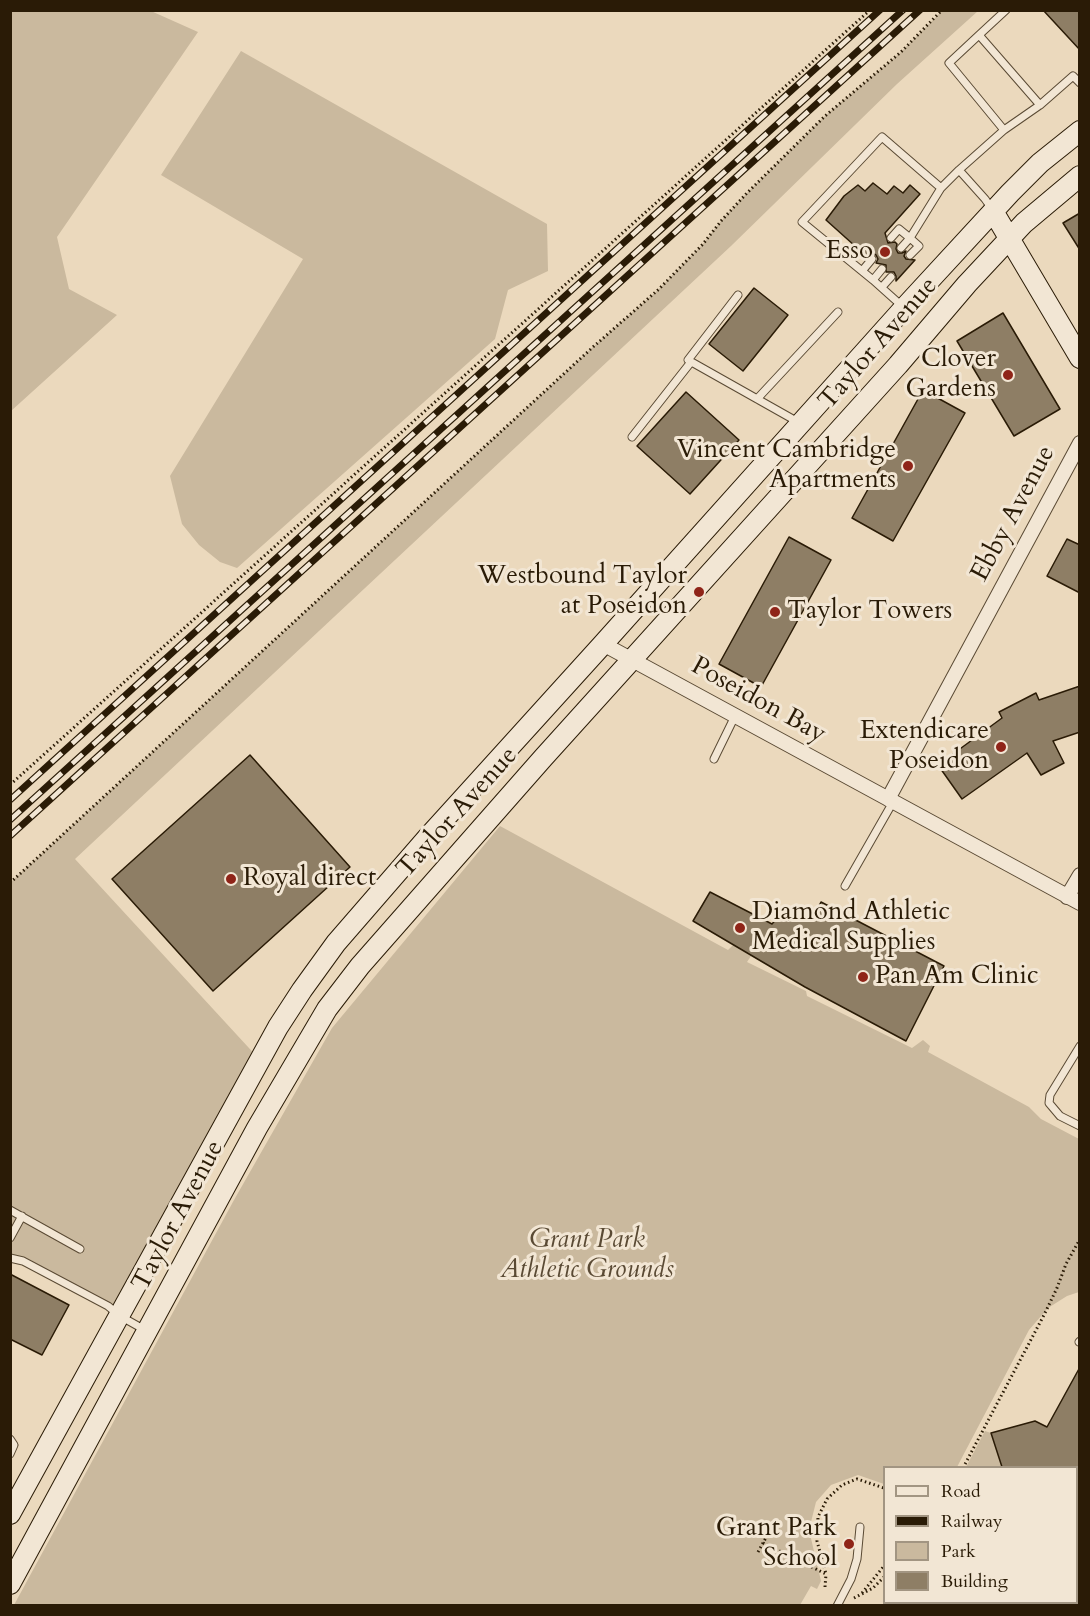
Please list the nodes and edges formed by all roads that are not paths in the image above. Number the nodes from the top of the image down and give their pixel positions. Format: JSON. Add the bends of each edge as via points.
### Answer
{"nodes":[{"id":1,"x":1006,"y":10,"type":"edge"},
{"id":2,"x":979,"y":35,"type":"junction"},
{"id":3,"x":1080,"y":83,"type":"edge"},
{"id":4,"x":1040,"y":105,"type":"junction"},
{"id":5,"x":1004,"y":130,"type":"junction"},
{"id":6,"x":1080,"y":131,"type":"edge"},
{"id":7,"x":959,"y":170,"type":"junction"},
{"id":8,"x":1080,"y":176,"type":"edge"},
{"id":9,"x":941,"y":188,"type":"junction"},
{"id":10,"x":993,"y":211,"type":"junction"},
{"id":11,"x":891,"y":238,"type":"dead end"},
{"id":12,"x":910,"y":238,"type":"junction"},
{"id":13,"x":1008,"y":240,"type":"junction"},
{"id":14,"x":901,"y":248,"type":"dead end"},
{"id":15,"x":910,"y":255,"type":"dead end"},
{"id":16,"x":872,"y":260,"type":"dead end"},
{"id":17,"x":882,"y":269,"type":"dead end"},
{"id":18,"x":862,"y":271,"type":"junction"},
{"id":19,"x":891,"y":277,"type":"dead end"},
{"id":20,"x":873,"y":280,"type":"junction"},
{"id":21,"x":882,"y":287,"type":"junction"},
{"id":22,"x":738,"y":295,"type":"dead end"},
{"id":23,"x":904,"y":308,"type":"junction"},
{"id":24,"x":838,"y":312,"type":"dead end"},
{"id":25,"x":1080,"y":358,"type":"edge"},
{"id":26,"x":691,"y":362,"type":"junction"},
{"id":27,"x":757,"y":399,"type":"junction"},
{"id":28,"x":801,"y":423,"type":"junction"},
{"id":29,"x":632,"y":436,"type":"dead end"},
{"id":30,"x":1080,"y":442,"type":"edge"},
{"id":31,"x":603,"y":644,"type":"junction"},
{"id":32,"x":632,"y":660,"type":"junction"},
{"id":33,"x":735,"y":716,"type":"junction"},
{"id":34,"x":714,"y":759,"type":"dead end"},
{"id":35,"x":890,"y":800,"type":"junction"},
{"id":36,"x":1080,"y":875,"type":"edge"},
{"id":37,"x":845,"y":885,"type":"dead end"},
{"id":38,"x":1073,"y":900,"type":"edge"},
{"id":39,"x":1080,"y":1046,"type":"edge"},
{"id":40,"x":1076,"y":1059,"type":"edge"},
{"id":41,"x":1080,"y":1126,"type":"edge"},
{"id":42,"x":10,"y":1210,"type":"edge"},
{"id":43,"x":22,"y":1216,"type":"junction"},
{"id":44,"x":10,"y":1238,"type":"edge"},
{"id":45,"x":80,"y":1249,"type":"dead end"},
{"id":46,"x":10,"y":1258,"type":"edge"},
{"id":47,"x":120,"y":1316,"type":"junction"},
{"id":48,"x":147,"y":1332,"type":"junction"},
{"id":49,"x":10,"y":1439,"type":"edge"},
{"id":50,"x":10,"y":1454,"type":"edge"},
{"id":51,"x":10,"y":1514,"type":"edge"},
{"id":52,"x":860,"y":1527,"type":"dead end"},
{"id":53,"x":10,"y":1584,"type":"edge"},
{"id":54,"x":837,"y":1605,"type":"edge"}],
"edges":[{"from":1,"to":2,"type":"lane"},
{"from":2,"to":4,"type":"lane"},
{"from":2,"to":5,"type":"lane","via":[[949,63]]},
{"from":3,"to":4,"type":"lane","via":[[1073,76]]},
{"from":4,"to":5,"type":"lane"},
{"from":5,"to":7,"type":"lane"},
{"from":6,"to":10,"type":"main road","name":"Taylor Avenue","via":[[1040,163]]},
{"from":7,"to":9,"type":"lane"},
{"from":7,"to":10,"type":"lane"},
{"from":8,"to":13,"type":"main road","name":"Taylor Avenue"},
{"from":9,"to":12,"type":"lane"},
{"from":9,"to":18,"type":"lane","via":[[882,137],[802,222]]},
{"from":10,"to":13,"type":"main road"},
{"from":10,"to":23,"type":"main road","name":"Taylor Avenue"},
{"from":11,"to":12,"type":"lane","via":[[899,229]]},
{"from":12,"to":14,"type":"lane"},
{"from":12,"to":15,"type":"lane","via":[[919,246]]},
{"from":13,"to":25,"type":"main road"},
{"from":13,"to":32,"type":"main road","name":"Taylor Avenue"},
{"from":16,"to":18,"type":"lane"},
{"from":17,"to":20,"type":"lane"},
{"from":18,"to":20,"type":"lane"},
{"from":19,"to":21,"type":"lane"},
{"from":20,"to":21,"type":"lane"},
{"from":21,"to":23,"type":"lane"},
{"from":22,"to":26,"type":"lane","via":[[688,360]]},
{"from":23,"to":28,"type":"main road","name":"Taylor Avenue"},
{"from":24,"to":27,"type":"lane"},
{"from":26,"to":27,"type":"lane"},
{"from":26,"to":29,"type":"lane"},
{"from":27,"to":28,"type":"lane"},
{"from":28,"to":31,"type":"main road","name":"Taylor Avenue"},
{"from":30,"to":35,"type":"street","name":"Ebby Avenue"},
{"from":31,"to":32,"type":"street","name":"Poseidon Bay"},
{"from":31,"to":47,"type":"main road","name":"Taylor Avenue","via":[[428,837],[319,965],[278,1028]]},
{"from":32,"to":33,"type":"street","name":"Poseidon Bay"},
{"from":32,"to":48,"type":"main road","name":"Taylor Avenue","via":[[403,916],[327,1009],[257,1128]]},
{"from":33,"to":34,"type":"lane"},
{"from":33,"to":35,"type":"street","name":"Poseidon Bay"},
{"from":35,"to":37,"type":"lane"},
{"from":35,"to":38,"type":"street","name":"Poseidon Bay"},
{"from":36,"to":38,"type":"street"},
{"from":39,"to":40,"type":"lane"},
{"from":40,"to":41,"type":"lane","via":[[1050,1095],[1049,1103],[1060,1116]]},
{"from":42,"to":43,"type":"lane"},
{"from":43,"to":44,"type":"lane"},
{"from":43,"to":45,"type":"lane"},
{"from":46,"to":47,"type":"lane","via":[[33,1266]]},
{"from":47,"to":48,"type":"lane"},
{"from":47,"to":51,"type":"main road","name":"Taylor Avenue"},
{"from":48,"to":53,"type":"main road","name":"Taylor Avenue"},
{"from":49,"to":50,"type":"lane","via":[[14,1445]]},
{"from":52,"to":54,"type":"lane","via":[[857,1559]]}]}
